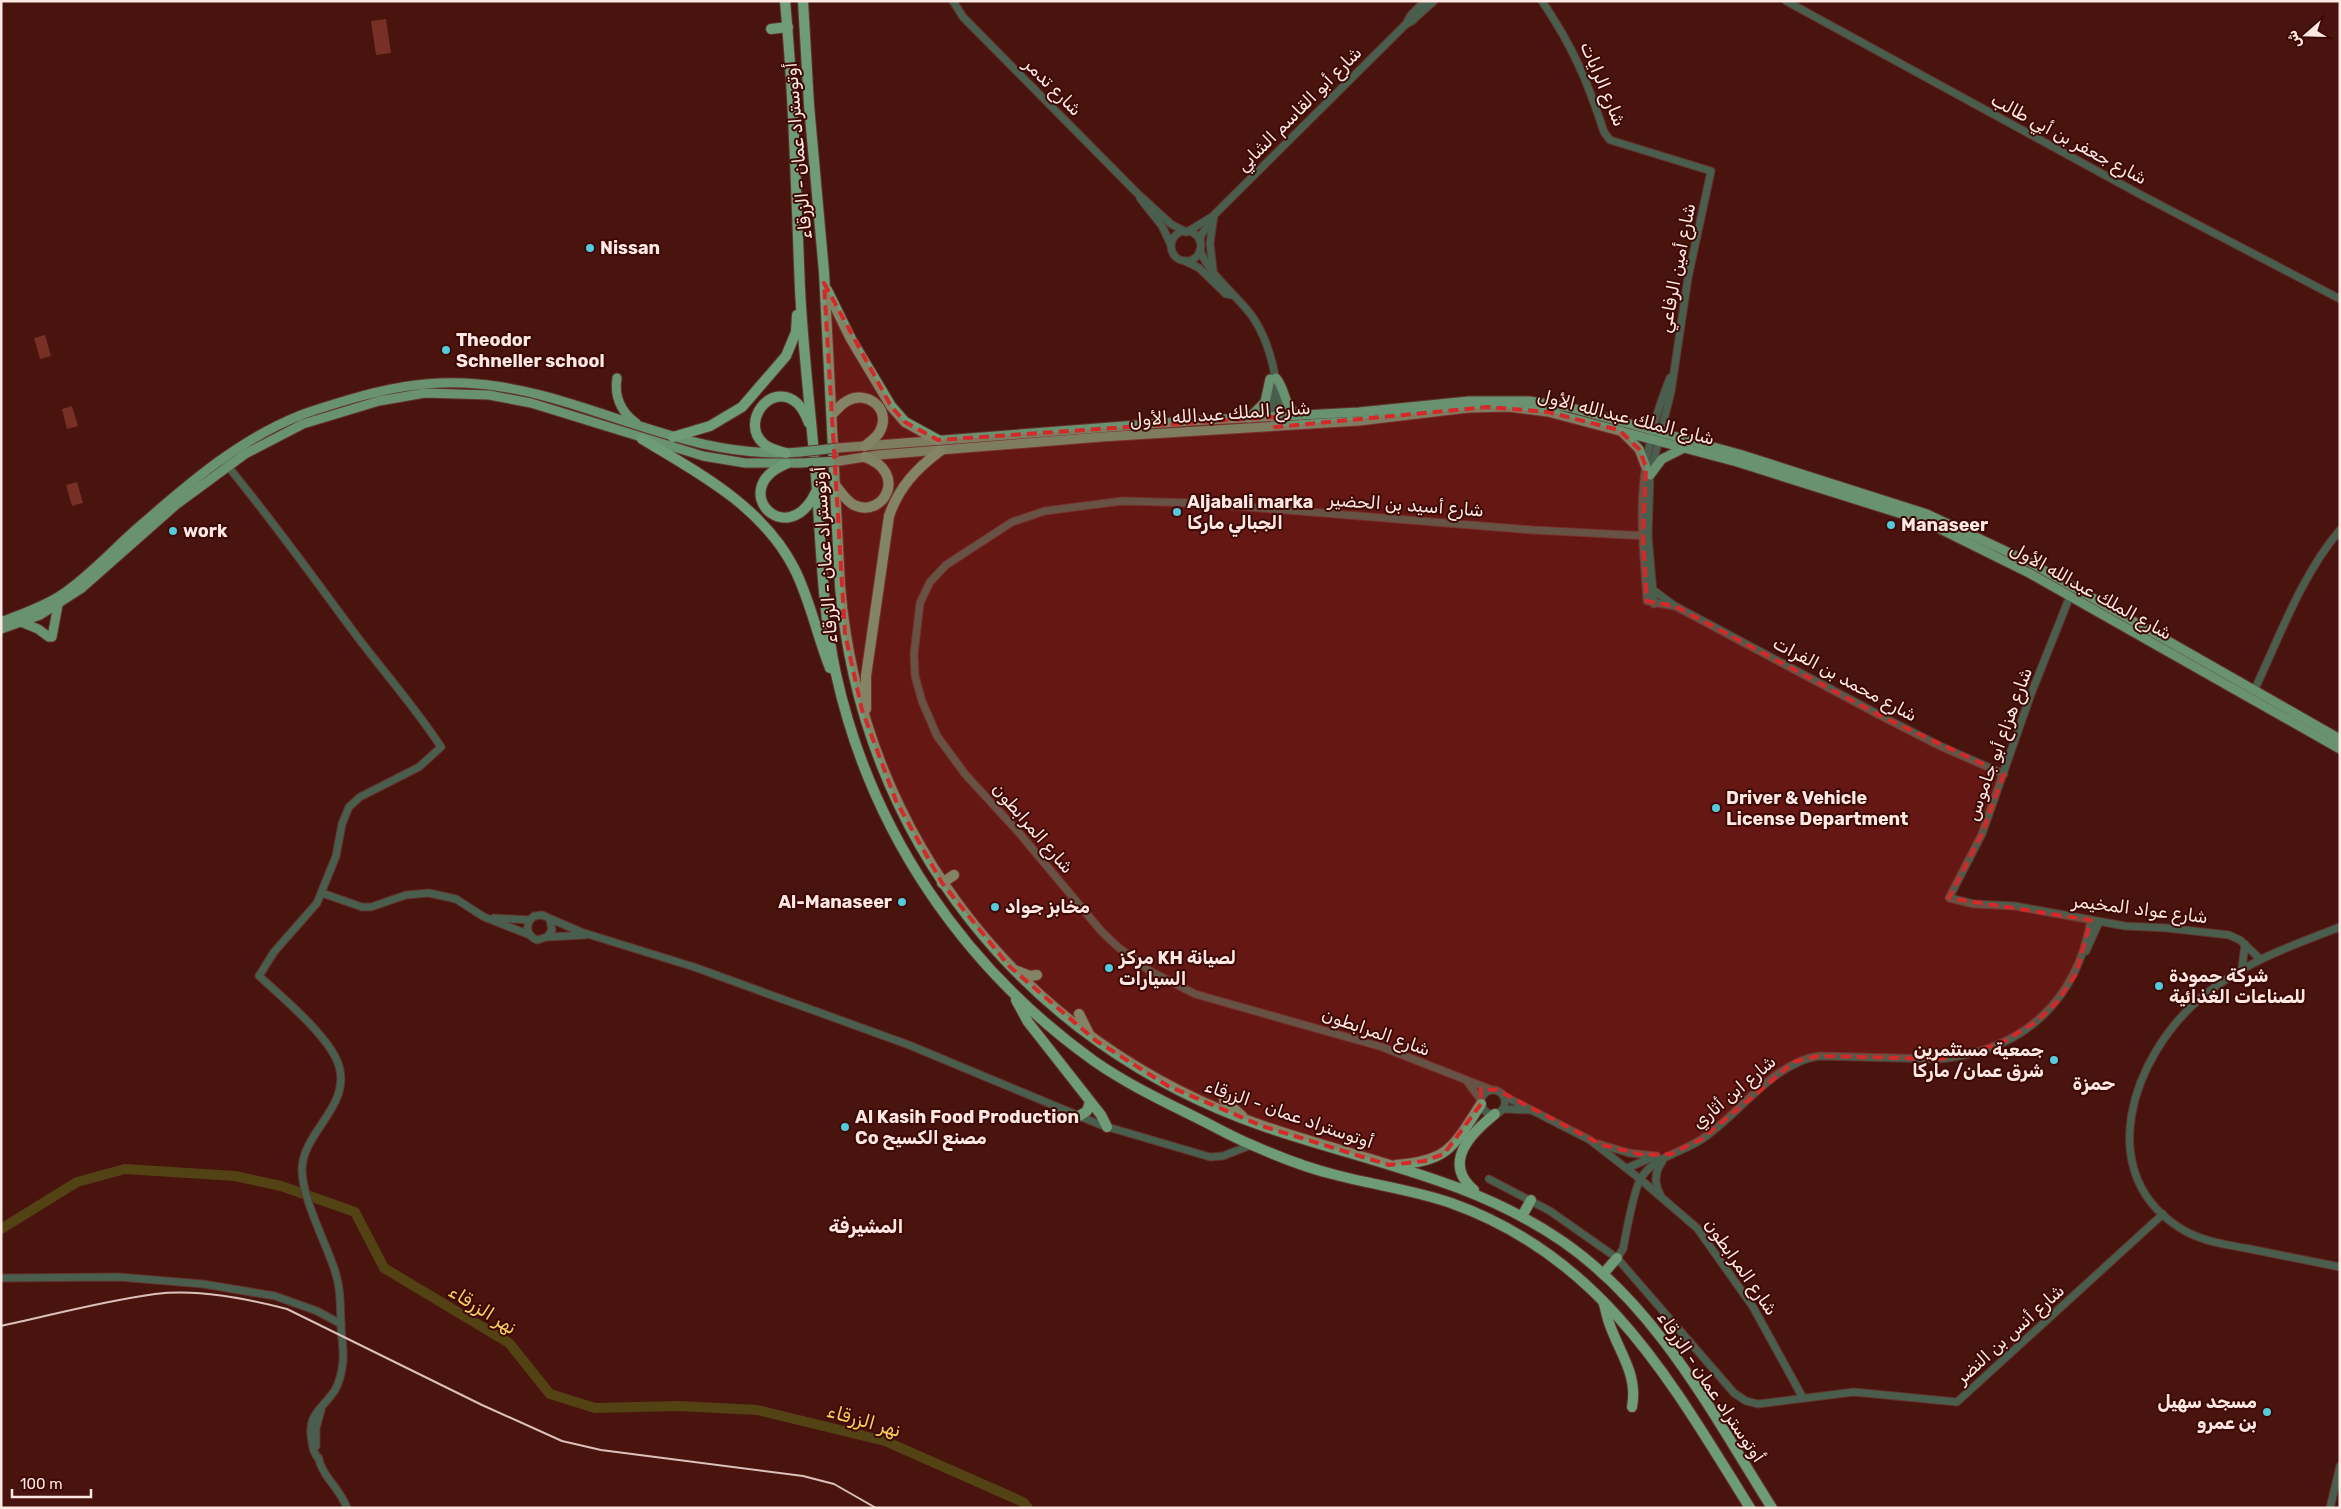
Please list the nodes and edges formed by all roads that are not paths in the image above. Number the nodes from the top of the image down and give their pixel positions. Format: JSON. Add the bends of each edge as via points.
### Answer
{"nodes":[{"id":1,"x":785,"y":1,"type":"edge"},
{"id":2,"x":803,"y":1,"type":"edge"},
{"id":3,"x":954,"y":1,"type":"edge"},
{"id":4,"x":1414,"y":1,"type":"edge"},
{"id":5,"x":1426,"y":1,"type":"edge"},
{"id":6,"x":1434,"y":1,"type":"edge"},
{"id":7,"x":1542,"y":1,"type":"edge"},
{"id":8,"x":1786,"y":1,"type":"edge"},
{"id":9,"x":1413,"y":13,"type":"junction"},
{"id":10,"x":1406,"y":24,"type":"junction"},
{"id":11,"x":788,"y":28,"type":"junction"},
{"id":12,"x":771,"y":29,"type":"dead end"},
{"id":13,"x":1711,"y":171,"type":"joint"},
{"id":14,"x":1136,"y":192,"type":"junction"},
{"id":15,"x":1213,"y":215,"type":"junction"},
{"id":16,"x":1186,"y":232,"type":"junction"},
{"id":17,"x":1200,"y":242,"type":"junction"},
{"id":18,"x":1171,"y":245,"type":"junction"},
{"id":19,"x":1200,"y":250,"type":"junction"},
{"id":20,"x":1185,"y":261,"type":"junction"},
{"id":21,"x":1213,"y":270,"type":"junction"},
{"id":22,"x":824,"y":283,"type":"junction"},
{"id":23,"x":800,"y":292,"type":"junction"},
{"id":24,"x":1232,"y":295,"type":"junction"},
{"id":25,"x":2340,"y":299,"type":"edge"},
{"id":26,"x":617,"y":378,"type":"dead end"},
{"id":27,"x":1273,"y":378,"type":"junction"},
{"id":28,"x":1469,"y":404,"type":"junction"},
{"id":29,"x":601,"y":414,"type":"junction"},
{"id":30,"x":832,"y":414,"type":"junction"},
{"id":31,"x":1301,"y":416,"type":"junction"},
{"id":32,"x":1277,"y":417,"type":"junction"},
{"id":33,"x":1248,"y":419,"type":"junction"},
{"id":34,"x":301,"y":420,"type":"junction"},
{"id":35,"x":598,"y":424,"type":"junction"},
{"id":36,"x":812,"y":427,"type":"junction"},
{"id":37,"x":1279,"y":427,"type":"junction"},
{"id":38,"x":645,"y":428,"type":"junction"},
{"id":39,"x":1619,"y":430,"type":"junction"},
{"id":40,"x":1031,"y":432,"type":"junction"},
{"id":41,"x":1656,"y":436,"type":"junction"},
{"id":42,"x":673,"y":437,"type":"junction"},
{"id":43,"x":642,"y":439,"type":"junction"},
{"id":44,"x":938,"y":440,"type":"junction"},
{"id":45,"x":1032,"y":443,"type":"junction"},
{"id":46,"x":865,"y":446,"type":"junction"},
{"id":47,"x":1684,"y":448,"type":"junction"},
{"id":48,"x":940,"y":451,"type":"junction"},
{"id":49,"x":786,"y":453,"type":"junction"},
{"id":50,"x":865,"y":457,"type":"junction"},
{"id":51,"x":225,"y":462,"type":"junction"},
{"id":52,"x":786,"y":464,"type":"junction"},
{"id":53,"x":1648,"y":471,"type":"junction"},
{"id":54,"x":835,"y":485,"type":"junction"},
{"id":55,"x":817,"y":491,"type":"junction"},
{"id":56,"x":2340,"y":530,"type":"edge"},
{"id":57,"x":1646,"y":536,"type":"junction"},
{"id":58,"x":2340,"y":536,"type":"edge"},
{"id":59,"x":2327,"y":548,"type":"junction"},
{"id":60,"x":1652,"y":589,"type":"junction"},
{"id":61,"x":2070,"y":596,"type":"junction"},
{"id":62,"x":1651,"y":602,"type":"junction"},
{"id":63,"x":58,"y":605,"type":"junction"},
{"id":64,"x":1675,"y":606,"type":"junction"},
{"id":65,"x":1,"y":622,"type":"edge"},
{"id":66,"x":21,"y":622,"type":"junction"},
{"id":67,"x":1,"y":629,"type":"edge"},
{"id":68,"x":914,"y":654,"type":"joint"},
{"id":69,"x":2254,"y":691,"type":"junction"},
{"id":70,"x":840,"y":693,"type":"junction"},
{"id":71,"x":868,"y":728,"type":"junction"},
{"id":72,"x":2340,"y":739,"type":"edge"},
{"id":73,"x":2340,"y":749,"type":"edge"},
{"id":74,"x":2004,"y":774,"type":"junction"},
{"id":75,"x":954,"y":875,"type":"dead end"},
{"id":76,"x":942,"y":883,"type":"junction"},
{"id":77,"x":322,"y":893,"type":"junction"},
{"id":78,"x":1949,"y":898,"type":"joint"},
{"id":79,"x":484,"y":917,"type":"junction"},
{"id":80,"x":530,"y":920,"type":"junction"},
{"id":81,"x":550,"y":920,"type":"junction"},
{"id":82,"x":2091,"y":920,"type":"junction"},
{"id":83,"x":2099,"y":922,"type":"junction"},
{"id":84,"x":2340,"y":927,"type":"edge"},
{"id":85,"x":530,"y":935,"type":"junction"},
{"id":86,"x":592,"y":935,"type":"junction"},
{"id":87,"x":548,"y":937,"type":"junction"},
{"id":88,"x":2245,"y":944,"type":"junction"},
{"id":89,"x":2259,"y":958,"type":"junction"},
{"id":90,"x":2079,"y":965,"type":"junction"},
{"id":91,"x":1009,"y":966,"type":"junction"},
{"id":92,"x":2242,"y":968,"type":"junction"},
{"id":93,"x":1037,"y":975,"type":"dead end"},
{"id":94,"x":1012,"y":993,"type":"junction"},
{"id":95,"x":1079,"y":1014,"type":"dead end"},
{"id":96,"x":1095,"y":1040,"type":"junction"},
{"id":97,"x":1465,"y":1079,"type":"junction"},
{"id":98,"x":1492,"y":1090,"type":"junction"},
{"id":99,"x":1504,"y":1096,"type":"junction"},
{"id":100,"x":1224,"y":1100,"type":"dead end"},
{"id":101,"x":1090,"y":1102,"type":"junction"},
{"id":102,"x":1481,"y":1102,"type":"junction"},
{"id":103,"x":1529,"y":1110,"type":"junction"},
{"id":104,"x":1499,"y":1112,"type":"junction"},
{"id":105,"x":1079,"y":1116,"type":"junction"},
{"id":106,"x":1247,"y":1120,"type":"junction"},
{"id":107,"x":1107,"y":1127,"type":"junction"},
{"id":108,"x":1230,"y":1134,"type":"junction"},
{"id":109,"x":1590,"y":1140,"type":"junction"},
{"id":110,"x":1251,"y":1145,"type":"junction"},
{"id":111,"x":1234,"y":1152,"type":"junction"},
{"id":112,"x":1660,"y":1158,"type":"junction"},
{"id":113,"x":1389,"y":1165,"type":"junction"},
{"id":114,"x":1627,"y":1168,"type":"junction"},
{"id":115,"x":1489,"y":1179,"type":"dead end"},
{"id":116,"x":1640,"y":1179,"type":"junction"},
{"id":117,"x":1478,"y":1194,"type":"junction"},
{"id":118,"x":1661,"y":1197,"type":"junction"},
{"id":119,"x":1531,"y":1200,"type":"junction"},
{"id":120,"x":2163,"y":1214,"type":"junction"},
{"id":121,"x":1522,"y":1216,"type":"junction"},
{"id":122,"x":1617,"y":1258,"type":"junction"},
{"id":123,"x":2340,"y":1267,"type":"edge"},
{"id":124,"x":1604,"y":1274,"type":"junction"},
{"id":125,"x":1,"y":1278,"type":"edge"},
{"id":126,"x":1603,"y":1300,"type":"junction"},
{"id":127,"x":341,"y":1324,"type":"junction"},
{"id":128,"x":1803,"y":1398,"type":"junction"},
{"id":129,"x":1632,"y":1407,"type":"dead end"},
{"id":130,"x":2340,"y":1466,"type":"edge"},
{"id":131,"x":347,"y":1508,"type":"edge"},
{"id":132,"x":1750,"y":1508,"type":"edge"},
{"id":133,"x":1772,"y":1508,"type":"edge"},
{"id":134,"x":2330,"y":1508,"type":"edge"}],
"edges":[{"from":1,"to":11,"type":"highway","name":"أوتوستراد عمان - الزرقاء"},
{"from":2,"to":22,"type":"highway","name":"أوتوستراد عمان - الزرقاء"},
{"from":3,"to":14,"type":"street","name":"شارع تدمر","via":[[963,17]]},
{"from":4,"to":9,"type":"street"},
{"from":5,"to":9,"type":"street","name":"شارع أبو القاسم الشابي"},
{"from":6,"to":10,"type":"street","name":"شارع أبو القاسم الشابي"},
{"from":7,"to":13,"type":"street","name":"شارع الرايات","via":[[1566,36],[1610,140]]},
{"from":8,"to":25,"type":"street","name":"شارع جعفر بن أبي طالب","via":[[2143,196]]},
{"from":9,"to":10,"type":"street","name":"شارع أبو القاسم الشابي"},
{"from":10,"to":15,"type":"street","name":"شارع أبو القاسم الشابي"},
{"from":11,"to":12,"type":"highway"},
{"from":11,"to":23,"type":"highway","name":"أوتوستراد عمان - الزرقاء"},
{"from":13,"to":41,"type":"street","name":"شارع أمين الرفاعي","via":[[1688,278],[1671,392]]},
{"from":14,"to":16,"type":"street","name":"شارع تدمر"},
{"from":14,"to":18,"type":"street","name":"شارع تدمر","via":[[1162,226]]},
{"from":15,"to":16,"type":"street","name":"شارع أبو القاسم الشابي"},
{"from":15,"to":17,"type":"street","name":"شارع أبو القاسم الشابي"},
{"from":15,"to":21,"type":"street","via":[[1210,242]]},
{"from":16,"to":17,"type":"street","via":[[1195,235]]},
{"from":16,"to":18,"type":"street","via":[[1174,237]]},
{"from":17,"to":19,"type":"street"},
{"from":18,"to":20,"type":"street","via":[[1175,257]]},
{"from":19,"to":20,"type":"street","via":[[1196,258]]},
{"from":19,"to":21,"type":"street"},
{"from":20,"to":24,"type":"street","via":[[1200,268],[1226,294]]},
{"from":21,"to":24,"type":"street"},
{"from":22,"to":30,"type":"highway","name":"أوتوستراد عمان - الزرقاء"},
{"from":22,"to":44,"type":"highway","via":[[834,308],[891,406],[905,422]]},
{"from":23,"to":36,"type":"highway","name":"أوتوستراد عمان - الزرقاء"},
{"from":23,"to":42,"type":"highway","via":[[796,332],[779,366],[732,415],[710,426]]},
{"from":24,"to":27,"type":"street","via":[[1259,328]]},
{"from":26,"to":38,"type":"main road","via":[[620,405],[628,416]]},
{"from":27,"to":31,"type":"main road","via":[[1280,383],[1288,406]]},
{"from":27,"to":32,"type":"street"},
{"from":27,"to":33,"type":"main road","via":[[1265,402]]},
{"from":28,"to":31,"type":"main road","name":"شارع الملك عبدالله الأول"},
{"from":28,"to":37,"type":"main road","name":"شارع الملك عبدالله الأول"},
{"from":28,"to":39,"type":"main road","name":"شارع الملك عبدالله الأول","via":[[1538,410]]},
{"from":28,"to":41,"type":"main road","name":"شارع الملك عبدالله الأول","via":[[1509,400],[1549,404]]},
{"from":29,"to":34,"type":"main road","name":"شارع الملك عبدالله الأول","via":[[510,388],[442,382],[376,392]]},
{"from":29,"to":35,"type":"main road"},
{"from":29,"to":38,"type":"main road","name":"شارع الملك عبدالله الأول"},
{"from":30,"to":46,"type":"highway","via":[[854,398],[867,398],[877,404],[883,416],[881,429]]},
{"from":30,"to":54,"type":"highway","name":"أوتوستراد عمان - الزرقاء"},
{"from":31,"to":32,"type":"main road","name":"شارع الملك عبدالله الأول"},
{"from":32,"to":33,"type":"main road","name":"شارع الملك عبدالله الأول"},
{"from":32,"to":37,"type":"street"},
{"from":33,"to":40,"type":"main road","name":"شارع الملك عبدالله الأول"},
{"from":34,"to":35,"type":"main road","name":"شارع الملك عبدالله الأول","via":[[404,396],[446,392],[510,398]]},
{"from":34,"to":51,"type":"main road","via":[[261,434]]},
{"from":35,"to":43,"type":"main road","name":"شارع الملك عبدالله الأول"},
{"from":36,"to":49,"type":"highway","via":[[802,409],[790,398],[775,397],[762,405],[755,420],[758,436],[763,443]]},
{"from":36,"to":55,"type":"highway","name":"أوتوستراد عمان - الزرقاء"},
{"from":37,"to":45,"type":"main road","name":"شارع الملك عبدالله الأول"},
{"from":38,"to":42,"type":"main road","name":"شارع الملك عبدالله الأول"},
{"from":39,"to":41,"type":"main road","name":"شارع الملك عبدالله الأول"},
{"from":39,"to":53,"type":"main road","via":[[1639,449]]},
{"from":40,"to":44,"type":"main road","name":"شارع الملك عبدالله الأول"},
{"from":40,"to":45,"type":"main road"},
{"from":41,"to":47,"type":"main road","name":"شارع الملك عبدالله الأول"},
{"from":41,"to":53,"type":"street","name":"شارع أمين الرفاعي"},
{"from":41,"to":69,"type":"main road","name":"شارع الملك عبدالله الأول","via":[[1818,478],[1927,514],[2031,563]]},
{"from":42,"to":49,"type":"main road","name":"شارع الملك عبدالله الأول","via":[[715,448]]},
{"from":43,"to":52,"type":"main road","name":"شارع الملك عبدالله الأول","via":[[718,459]]},
{"from":43,"to":70,"type":"highway","via":[[734,498],[770,531],[795,570]]},
{"from":44,"to":46,"type":"main road","name":"شارع الملك عبدالله الأول"},
{"from":45,"to":48,"type":"main road","name":"شارع الملك عبدالله الأول"},
{"from":46,"to":49,"type":"main road","name":"شارع الملك عبدالله الأول","bridge":true},
{"from":47,"to":53,"type":"main road","via":[[1662,459]]},
{"from":47,"to":61,"type":"main road","name":"شارع الملك عبدالله الأول","via":[[1911,516],[2029,572]]},
{"from":48,"to":50,"type":"main road","name":"شارع الملك عبدالله الأول"},
{"from":48,"to":71,"type":"highway","via":[[904,484],[886,524],[866,676]]},
{"from":50,"to":52,"type":"main road","name":"شارع الملك عبدالله الأول","bridge":true},
{"from":50,"to":54,"type":"highway","via":[[879,464],[888,476],[888,489],[882,500],[872,506],[860,507],[846,499]]},
{"from":51,"to":63,"type":"main road","via":[[82,588]]},
{"from":51,"to":65,"type":"main road","via":[[140,525],[63,594]]},
{"from":51,"to":77,"type":"street","via":[[420,714],[441,747],[414,770],[360,797],[349,807]]},
{"from":52,"to":55,"type":"highway","via":[[767,475],[760,488],[761,500],[767,511],[784,518],[799,515]]},
{"from":53,"to":57,"type":"street","name":"شارع أمين الرفاعي","via":[[1643,491]]},
{"from":54,"to":71,"type":"highway","name":"أوتوستراد عمان - الزرقاء","via":[[844,626],[856,688]]},
{"from":55,"to":70,"type":"highway","name":"أوتوستراد عمان - الزرقاء","via":[[827,624]]},
{"from":56,"to":59,"type":"street"},
{"from":57,"to":60,"type":"street"},
{"from":57,"to":62,"type":"street"},
{"from":57,"to":68,"type":"street","name":"شارع أسيد بن الحضير","via":[[1185,503],[1122,501],[1045,511],[1012,522],[938,573],[926,588],[920,603]]},
{"from":58,"to":59,"type":"street"},
{"from":59,"to":69,"type":"street","via":[[2302,590]]},
{"from":60,"to":62,"type":"street"},
{"from":60,"to":64,"type":"street","name":"شارع محمد بن الفرات"},
{"from":61,"to":73,"type":"main road","name":"شارع الملك عبدالله الأول"},
{"from":61,"to":74,"type":"street","name":"شارع هزاع أبو جاموس"},
{"from":62,"to":64,"type":"street","name":"شارع محمد بن الفرات"},
{"from":63,"to":66,"type":"main road"},
{"from":63,"to":66,"type":"main road","via":[[51,637]]},
{"from":64,"to":74,"type":"street","name":"شارع محمد بن الفرات","via":[[1885,718]]},
{"from":66,"to":67,"type":"main road"},
{"from":68,"to":97,"type":"street","name":"شارع المرابطون","via":[[918,689],[932,729],[941,744],[1102,932],[1131,958],[1195,994],[1382,1047]]},
{"from":69,"to":72,"type":"main road","name":"شارع الملك عبدالله الأول"},
{"from":70,"to":94,"type":"highway","name":"أوتوستراد عمان - الزرقاء","via":[[864,769],[905,853],[962,939]]},
{"from":71,"to":76,"type":"highway","name":"أوتوستراد عمان - الزرقاء","via":[[896,801]]},
{"from":74,"to":78,"type":"street","name":"شارع هزاع أبو جاموس","via":[[1982,834]]},
{"from":75,"to":76,"type":"highway"},
{"from":76,"to":91,"type":"highway","name":"أوتوستراد عمان - الزرقاء"},
{"from":77,"to":79,"type":"street","via":[[371,907],[406,895],[429,892],[456,899]]},
{"from":77,"to":127,"type":"street","via":[[274,952],[259,976],[327,1044],[340,1068],[336,1100],[303,1158],[303,1182],[339,1281]]},
{"from":78,"to":82,"type":"street","name":"شارع عواد المخيمر"},
{"from":79,"to":80,"type":"street"},
{"from":79,"to":85,"type":"street"},
{"from":80,"to":81,"type":"street","via":[[542,915]]},
{"from":80,"to":85,"type":"street","via":[[527,929]]},
{"from":81,"to":86,"type":"street"},
{"from":81,"to":87,"type":"street","via":[[552,930]]},
{"from":82,"to":83,"type":"street","name":"شارع عواد المخيمر"},
{"from":82,"to":90,"type":"street","name":"شارع ابن أثاري"},
{"from":83,"to":88,"type":"street","name":"شارع عواد المخيمر","via":[[2229,935]]},
{"from":83,"to":90,"type":"street","name":"شارع ابن أثاري"},
{"from":84,"to":89,"type":"street"},
{"from":85,"to":87,"type":"street","via":[[540,940]]},
{"from":86,"to":87,"type":"street"},
{"from":86,"to":105,"type":"street","via":[[694,967],[909,1045]]},
{"from":88,"to":89,"type":"street","name":"شارع عواد المخيمر"},
{"from":88,"to":92,"type":"street"},
{"from":89,"to":92,"type":"street"},
{"from":90,"to":112,"type":"street","name":"شارع ابن أثاري","via":[[2068,988],[2051,1008],[2036,1022],[2005,1041],[1970,1054],[1946,1058],[1818,1056],[1801,1059],[1784,1069],[1702,1139]]},
{"from":91,"to":93,"type":"highway","via":[[1025,975]]},
{"from":91,"to":96,"type":"highway","name":"أوتوستراد عمان - الزرقاء","via":[[1045,1002]]},
{"from":92,"to":120,"type":"street","via":[[2200,998],[2166,1036],[2152,1056],[2137,1090],[2128,1136],[2132,1160],[2147,1194]]},
{"from":94,"to":101,"type":"highway","via":[[1028,1022]]},
{"from":94,"to":108,"type":"highway","name":"أوتوستراد عمان - الزرقاء","via":[[1097,1064],[1158,1099]]},
{"from":95,"to":96,"type":"highway"},
{"from":96,"to":106,"type":"highway","name":"أوتوستراد عمان - الزرقاء","via":[[1168,1086]]},
{"from":97,"to":98,"type":"street","name":"شارع المرابطون"},
{"from":97,"to":102,"type":"street"},
{"from":98,"to":99,"type":"street"},
{"from":98,"to":102,"type":"street","via":[[1484,1093]]},
{"from":99,"to":103,"type":"street","name":"شارع المرابطون"},
{"from":99,"to":104,"type":"street","via":[[1506,1100]]},
{"from":100,"to":106,"type":"highway"},
{"from":101,"to":105,"type":"highway","via":[[1088,1111]]},
{"from":101,"to":107,"type":"highway"},
{"from":102,"to":104,"type":"street","via":[[1487,1113]]},
{"from":102,"to":113,"type":"highway","via":[[1444,1154],[1425,1161]]},
{"from":103,"to":104,"type":"street","name":"شارع المرابطون"},
{"from":103,"to":109,"type":"street","name":"شارع المرابطون"},
{"from":104,"to":117,"type":"highway","via":[[1476,1131],[1460,1156],[1459,1168],[1463,1178]]},
{"from":105,"to":107,"type":"street"},
{"from":106,"to":113,"type":"highway","name":"أوتوستراد عمان - الزرقاء"},
{"from":107,"to":111,"type":"street","via":[[1210,1157]]},
{"from":108,"to":110,"type":"highway","name":"أوتوستراد عمان - الزرقاء"},
{"from":108,"to":111,"type":"street"},
{"from":109,"to":112,"type":"street","via":[[1616,1150]]},
{"from":109,"to":114,"type":"street","name":"شارع المرابطون"},
{"from":110,"to":111,"type":"street"},
{"from":110,"to":126,"type":"highway","name":"أوتوستراد عمان - الزرقاء","via":[[1325,1172],[1421,1194],[1463,1208],[1532,1243]]},
{"from":112,"to":114,"type":"street","name":"شارع ابن أثاري"},
{"from":112,"to":116,"type":"street","name":"شارع ابن أثاري"},
{"from":112,"to":118,"type":"street","via":[[1656,1181]]},
{"from":113,"to":117,"type":"highway","name":"أوتوستراد عمان - الزرقاء"},
{"from":114,"to":116,"type":"street","name":"شارع المرابطون"},
{"from":115,"to":119,"type":"street","name":"شارع أنس بن النضر"},
{"from":116,"to":118,"type":"street","name":"شارع المرابطون"},
{"from":116,"to":122,"type":"street","via":[[1623,1249]]},
{"from":117,"to":121,"type":"highway","name":"أوتوستراد عمان - الزرقاء"},
{"from":118,"to":128,"type":"street","name":"شارع المرابطون","via":[[1697,1228],[1713,1249],[1757,1314]]},
{"from":119,"to":121,"type":"highway"},
{"from":119,"to":122,"type":"street","name":"شارع أنس بن النضر"},
{"from":120,"to":123,"type":"street","via":[[2184,1231],[2211,1242]]},
{"from":120,"to":128,"type":"street","name":"شارع أنس بن النضر","via":[[1957,1402],[1859,1392]]},
{"from":121,"to":124,"type":"highway","name":"أوتوستراد عمان - الزرقاء","via":[[1563,1241]]},
{"from":122,"to":124,"type":"highway"},
{"from":122,"to":128,"type":"street","name":"شارع أنس بن النضر","via":[[1740,1398],[1758,1404]]},
{"from":124,"to":133,"type":"highway","name":"أوتوستراد عمان - الزرقاء","via":[[1635,1306],[1682,1366]]},
{"from":125,"to":127,"type":"street","via":[[119,1277],[203,1284],[275,1296]]},
{"from":126,"to":129,"type":"highway","via":[[1611,1329],[1632,1376]]},
{"from":126,"to":132,"type":"highway","name":"أوتوستراد عمان - الزرقاء","via":[[1640,1339],[1664,1372]]},
{"from":127,"to":131,"type":"street","via":[[342,1373],[310,1426],[313,1448],[321,1469]]},
{"from":130,"to":134,"type":"street"}]}
